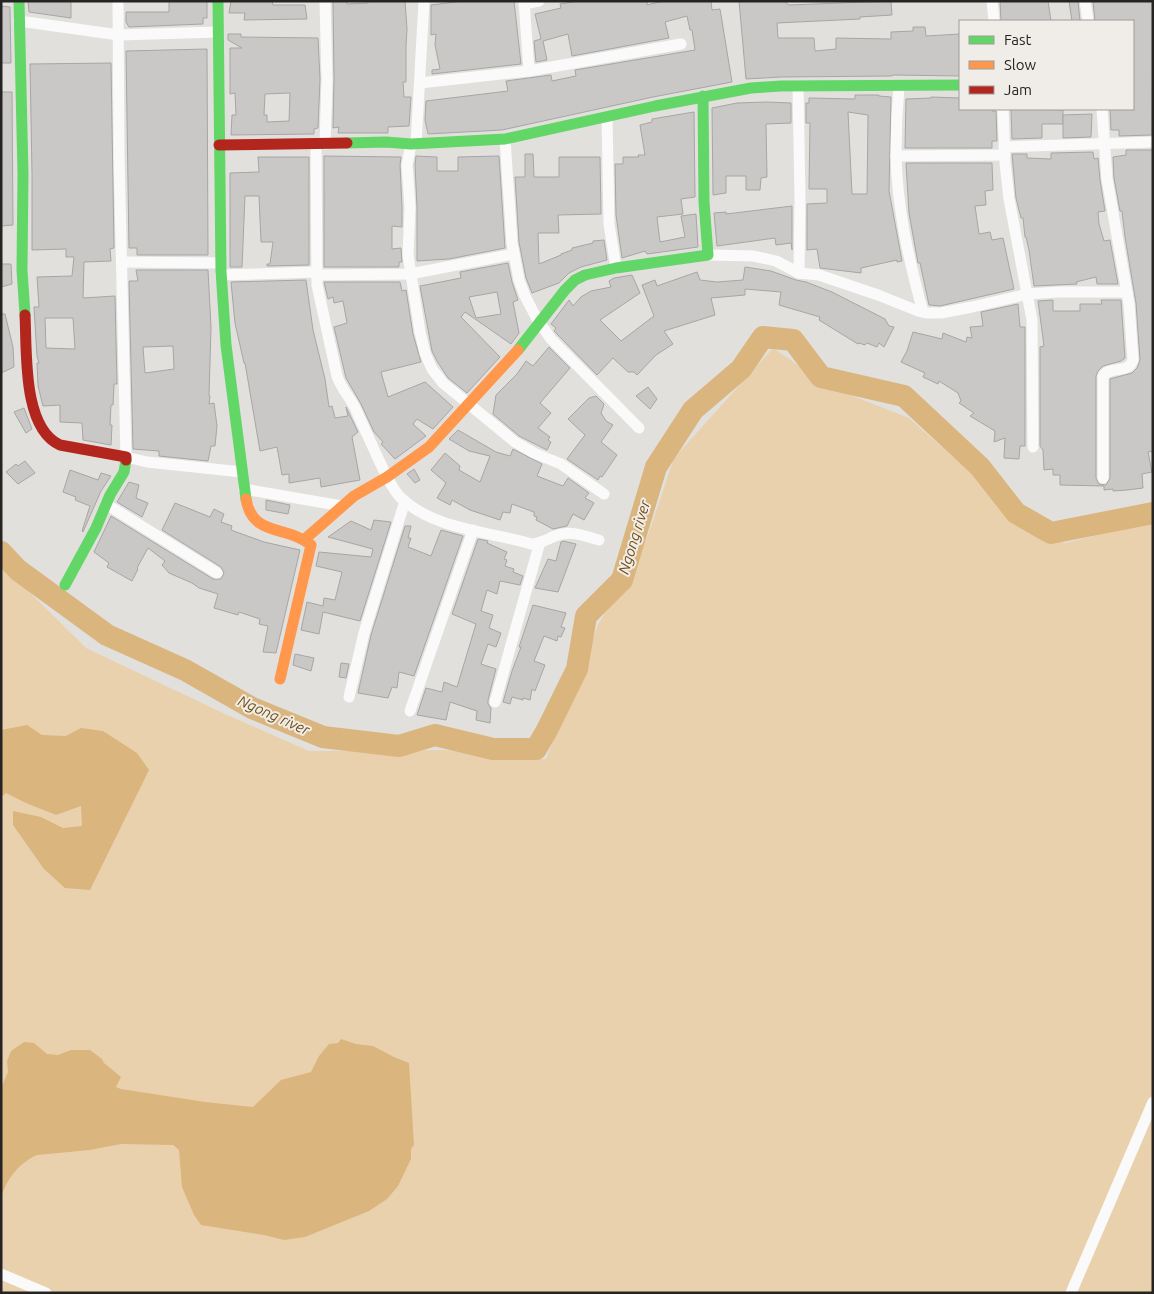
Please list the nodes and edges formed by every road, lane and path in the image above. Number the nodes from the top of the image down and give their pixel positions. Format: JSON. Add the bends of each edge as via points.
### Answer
{"nodes":[{"id":1,"x":19,"y":1,"type":"edge"},
{"id":2,"x":118,"y":1,"type":"edge"},
{"id":3,"x":218,"y":1,"type":"edge"},
{"id":4,"x":325,"y":1,"type":"edge"},
{"id":5,"x":424,"y":1,"type":"edge"},
{"id":6,"x":539,"y":1,"type":"edge"},
{"id":7,"x":992,"y":1,"type":"edge"},
{"id":8,"x":1085,"y":1,"type":"edge"},
{"id":9,"x":524,"y":3,"type":"edge"},
{"id":10,"x":994,"y":20,"type":"edge"},
{"id":11,"x":1088,"y":20,"type":"edge"},
{"id":12,"x":20,"y":21,"type":"junction"},
{"id":13,"x":218,"y":32,"type":"junction"},
{"id":14,"x":119,"y":35,"type":"junction"},
{"id":15,"x":681,"y":44,"type":"dead end"},
{"id":16,"x":529,"y":71,"type":"junction"},
{"id":17,"x":420,"y":83,"type":"junction"},
{"id":18,"x":959,"y":85,"type":"edge"},
{"id":19,"x":798,"y":86,"type":"junction"},
{"id":20,"x":899,"y":86,"type":"junction"},
{"id":21,"x":703,"y":96,"type":"junction"},
{"id":22,"x":1003,"y":110,"type":"edge"},
{"id":23,"x":1102,"y":110,"type":"edge"},
{"id":24,"x":607,"y":116,"type":"junction"},
{"id":25,"x":505,"y":138,"type":"junction"},
{"id":26,"x":1153,"y":142,"type":"edge"},
{"id":27,"x":321,"y":144,"type":"junction"},
{"id":28,"x":413,"y":144,"type":"junction"},
{"id":29,"x":219,"y":145,"type":"junction"},
{"id":30,"x":1105,"y":145,"type":"junction"},
{"id":31,"x":1004,"y":151,"type":"junction"},
{"id":32,"x":896,"y":156,"type":"junction"},
{"id":33,"x":514,"y":254,"type":"junction"},
{"id":34,"x":708,"y":256,"type":"junction"},
{"id":35,"x":122,"y":262,"type":"junction"},
{"id":36,"x":616,"y":268,"type":"junction"},
{"id":37,"x":221,"y":269,"type":"junction"},
{"id":38,"x":800,"y":272,"type":"junction"},
{"id":39,"x":316,"y":274,"type":"junction"},
{"id":40,"x":410,"y":274,"type":"junction"},
{"id":41,"x":1127,"y":292,"type":"junction"},
{"id":42,"x":1028,"y":294,"type":"junction"},
{"id":43,"x":922,"y":312,"type":"junction"},
{"id":44,"x":540,"y":324,"type":"junction"},
{"id":45,"x":468,"y":404,"type":"junction"},
{"id":46,"x":639,"y":428,"type":"dead end"},
{"id":47,"x":1032,"y":447,"type":"dead end"},
{"id":48,"x":126,"y":457,"type":"junction"},
{"id":49,"x":242,"y":472,"type":"junction"},
{"id":50,"x":387,"y":477,"type":"junction"},
{"id":51,"x":1103,"y":478,"type":"dead end"},
{"id":52,"x":244,"y":490,"type":"junction"},
{"id":53,"x":604,"y":494,"type":"dead end"},
{"id":54,"x":405,"y":501,"type":"junction"},
{"id":55,"x":106,"y":504,"type":"junction"},
{"id":56,"x":342,"y":506,"type":"junction"},
{"id":57,"x":473,"y":530,"type":"junction"},
{"id":58,"x":304,"y":539,"type":"junction"},
{"id":59,"x":599,"y":540,"type":"dead end"},
{"id":60,"x":540,"y":542,"type":"junction"},
{"id":61,"x":217,"y":573,"type":"dead end"},
{"id":62,"x":65,"y":585,"type":"dead end"},
{"id":63,"x":280,"y":679,"type":"dead end"},
{"id":64,"x":349,"y":697,"type":"dead end"},
{"id":65,"x":495,"y":702,"type":"dead end"},
{"id":66,"x":410,"y":711,"type":"dead end"},
{"id":67,"x":1153,"y":1102,"type":"edge"},
{"id":68,"x":1,"y":1274,"type":"edge"},
{"id":69,"x":46,"y":1293,"type":"edge"},
{"id":70,"x":1071,"y":1293,"type":"edge"}],
"edges":[{"from":1,"to":12,"type":"street"},
{"from":2,"to":14,"type":"street"},
{"from":3,"to":13,"type":"street"},
{"from":4,"to":27,"type":"street","via":[[327,79]]},
{"from":5,"to":17,"type":"street"},
{"from":6,"to":9,"type":"street"},
{"from":7,"to":10,"type":"street"},
{"from":8,"to":11,"type":"street"},
{"from":9,"to":16,"type":"street"},
{"from":12,"to":14,"type":"street"},
{"from":12,"to":48,"type":"street","via":[[22,270],[29,387],[35,414],[51,441]]},
{"from":13,"to":14,"type":"street"},
{"from":13,"to":29,"type":"street"},
{"from":14,"to":35,"type":"street"},
{"from":15,"to":16,"type":"street"},
{"from":16,"to":17,"type":"street"},
{"from":17,"to":28,"type":"street"},
{"from":18,"to":20,"type":"street"},
{"from":19,"to":20,"type":"street"},
{"from":19,"to":21,"type":"street","via":[[751,88]]},
{"from":19,"to":38,"type":"street"},
{"from":20,"to":32,"type":"street"},
{"from":21,"to":24,"type":"street"},
{"from":21,"to":34,"type":"street"},
{"from":22,"to":31,"type":"street"},
{"from":23,"to":30,"type":"street"},
{"from":24,"to":25,"type":"street"},
{"from":24,"to":36,"type":"street","via":[[609,224]]},
{"from":25,"to":28,"type":"street"},
{"from":25,"to":33,"type":"street"},
{"from":26,"to":30,"type":"street"},
{"from":27,"to":28,"type":"street"},
{"from":27,"to":29,"type":"street"},
{"from":27,"to":39,"type":"street"},
{"from":28,"to":40,"type":"street","via":[[407,171]]},
{"from":29,"to":37,"type":"street"},
{"from":30,"to":31,"type":"street","via":[[1059,144]]},
{"from":30,"to":41,"type":"street"},
{"from":31,"to":32,"type":"street"},
{"from":31,"to":42,"type":"street","via":[[1009,198]]},
{"from":32,"to":43,"type":"street","via":[[906,237]]},
{"from":33,"to":40,"type":"street"},
{"from":33,"to":44,"type":"street","via":[[519,280]]},
{"from":34,"to":36,"type":"street"},
{"from":34,"to":38,"type":"street","via":[[765,258]]},
{"from":35,"to":37,"type":"street"},
{"from":35,"to":48,"type":"street"},
{"from":36,"to":44,"type":"street","via":[[575,280]]},
{"from":37,"to":39,"type":"street"},
{"from":37,"to":49,"type":"street","via":[[226,345]]},
{"from":38,"to":43,"type":"street","via":[[819,275]]},
{"from":39,"to":40,"type":"street"},
{"from":39,"to":50,"type":"street","via":[[337,376]]},
{"from":40,"to":45,"type":"street","via":[[420,332],[432,369]]},
{"from":41,"to":42,"type":"street"},
{"from":41,"to":51,"type":"street","via":[[1132,360],[1127,368],[1107,371],[1103,376]]},
{"from":42,"to":43,"type":"street","via":[[941,313]]},
{"from":42,"to":47,"type":"street","via":[[1032,320]]},
{"from":44,"to":45,"type":"street"},
{"from":44,"to":46,"type":"street"},
{"from":45,"to":50,"type":"street","via":[[429,447]]},
{"from":45,"to":53,"type":"street","via":[[514,442],[561,464]]},
{"from":48,"to":49,"type":"street"},
{"from":48,"to":55,"type":"street","via":[[124,472]]},
{"from":49,"to":52,"type":"street"},
{"from":50,"to":54,"type":"street"},
{"from":50,"to":56,"type":"street"},
{"from":52,"to":56,"type":"street"},
{"from":52,"to":58,"type":"street","via":[[251,517],[258,524]]},
{"from":54,"to":57,"type":"street","via":[[432,518]]},
{"from":54,"to":64,"type":"street","via":[[364,633]]},
{"from":55,"to":61,"type":"street"},
{"from":55,"to":62,"type":"street"},
{"from":56,"to":58,"type":"street"},
{"from":57,"to":60,"type":"street","via":[[531,544]]},
{"from":57,"to":66,"type":"street"},
{"from":58,"to":63,"type":"street","via":[[311,549]]},
{"from":59,"to":60,"type":"street","via":[[567,533]]},
{"from":60,"to":65,"type":"street"},
{"from":67,"to":70,"type":"street"},
{"from":68,"to":69,"type":"street"}]}
